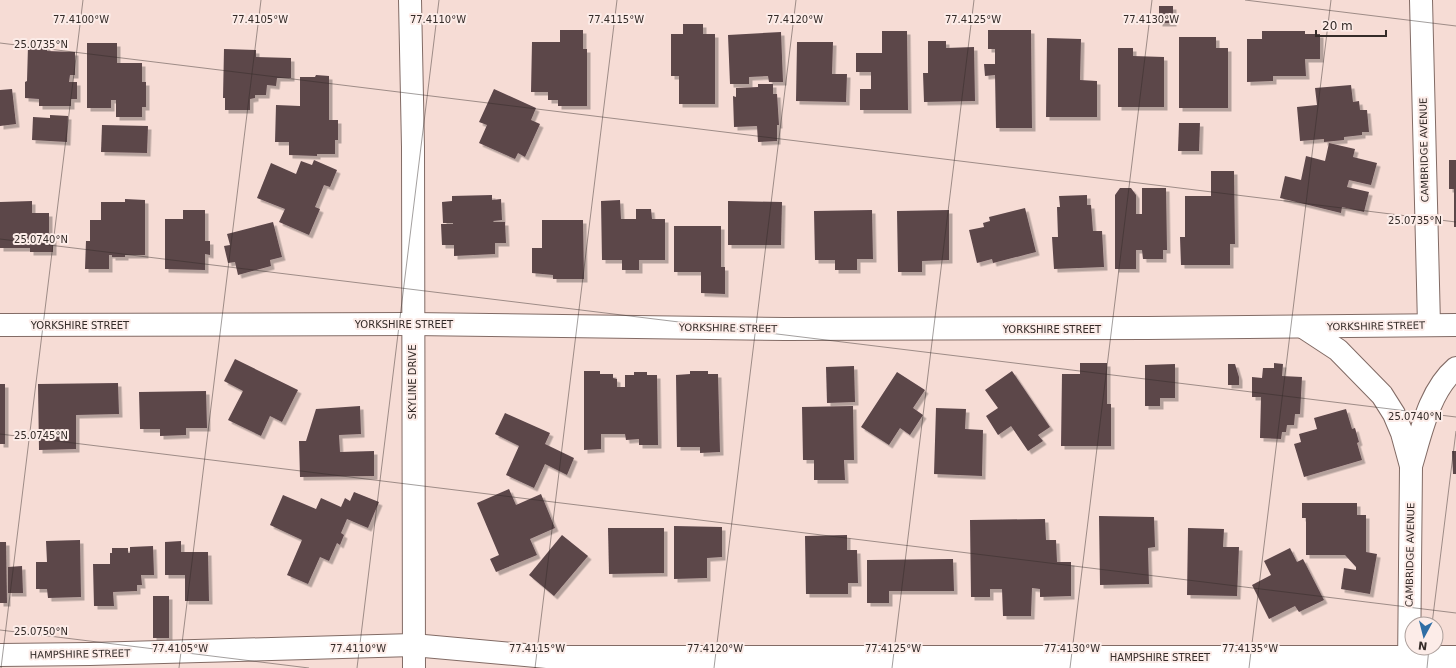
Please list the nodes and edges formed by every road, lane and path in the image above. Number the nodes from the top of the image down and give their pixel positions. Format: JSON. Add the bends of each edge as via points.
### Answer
{"nodes":[{"id":1,"x":410,"y":0,"type":"edge"},
{"id":2,"x":1420,"y":0,"type":"edge"},
{"id":3,"x":412,"y":324,"type":"junction"},
{"id":4,"x":1456,"y":324,"type":"edge"},
{"id":5,"x":0,"y":325,"type":"edge"},
{"id":6,"x":1429,"y":325,"type":"junction"},
{"id":7,"x":1303,"y":326,"type":"junction"},
{"id":8,"x":1456,"y":368,"type":"edge"},
{"id":9,"x":1411,"y":466,"type":"junction"},
{"id":10,"x":413,"y":645,"type":"junction"},
{"id":11,"x":0,"y":655,"type":"edge"},
{"id":12,"x":547,"y":657,"type":"junction"},
{"id":13,"x":1456,"y":657,"type":"edge"},
{"id":14,"x":1409,"y":662,"type":"edge"},
{"id":15,"x":414,"y":668,"type":"edge"},
{"id":16,"x":523,"y":668,"type":"edge"}],
"edges":[{"from":1,"to":3,"type":"street","name":"SKYLINE DRIVE","via":[[413,147]]},
{"from":2,"to":6,"type":"street","name":"CAMBRIDGE AVENUE"},
{"from":3,"to":5,"type":"street","name":"YORKSHIRE STREET"},
{"from":3,"to":7,"type":"street","name":"YORKSHIRE STREET","via":[[785,329]]},
{"from":3,"to":10,"type":"street","name":"SKYLINE DRIVE"},
{"from":4,"to":6,"type":"street","name":"YORKSHIRE STREET"},
{"from":6,"to":7,"type":"street","name":"YORKSHIRE STREET"},
{"from":7,"to":9,"type":"street","name":"CAMBRIDGE AVENUE","via":[[1338,350],[1382,395],[1402,433]]},
{"from":8,"to":9,"type":"street","name":"CAMBRIDGE AVENUE","via":[[1449,374],[1436,395],[1425,419]]},
{"from":9,"to":14,"type":"street","name":"CAMBRIDGE AVENUE"},
{"from":10,"to":11,"type":"street","name":"HAMPSHIRE STREET"},
{"from":10,"to":12,"type":"street","name":"HAMPSHIRE STREET"},
{"from":10,"to":15,"type":"street","name":"SKYLINE DRIVE"},
{"from":12,"to":14,"type":"street","name":"HAMPSHIRE STREET"},
{"from":12,"to":16,"type":"street"},
{"from":13,"to":14,"type":"street","name":"HAMPSHIRE STREET"}]}
